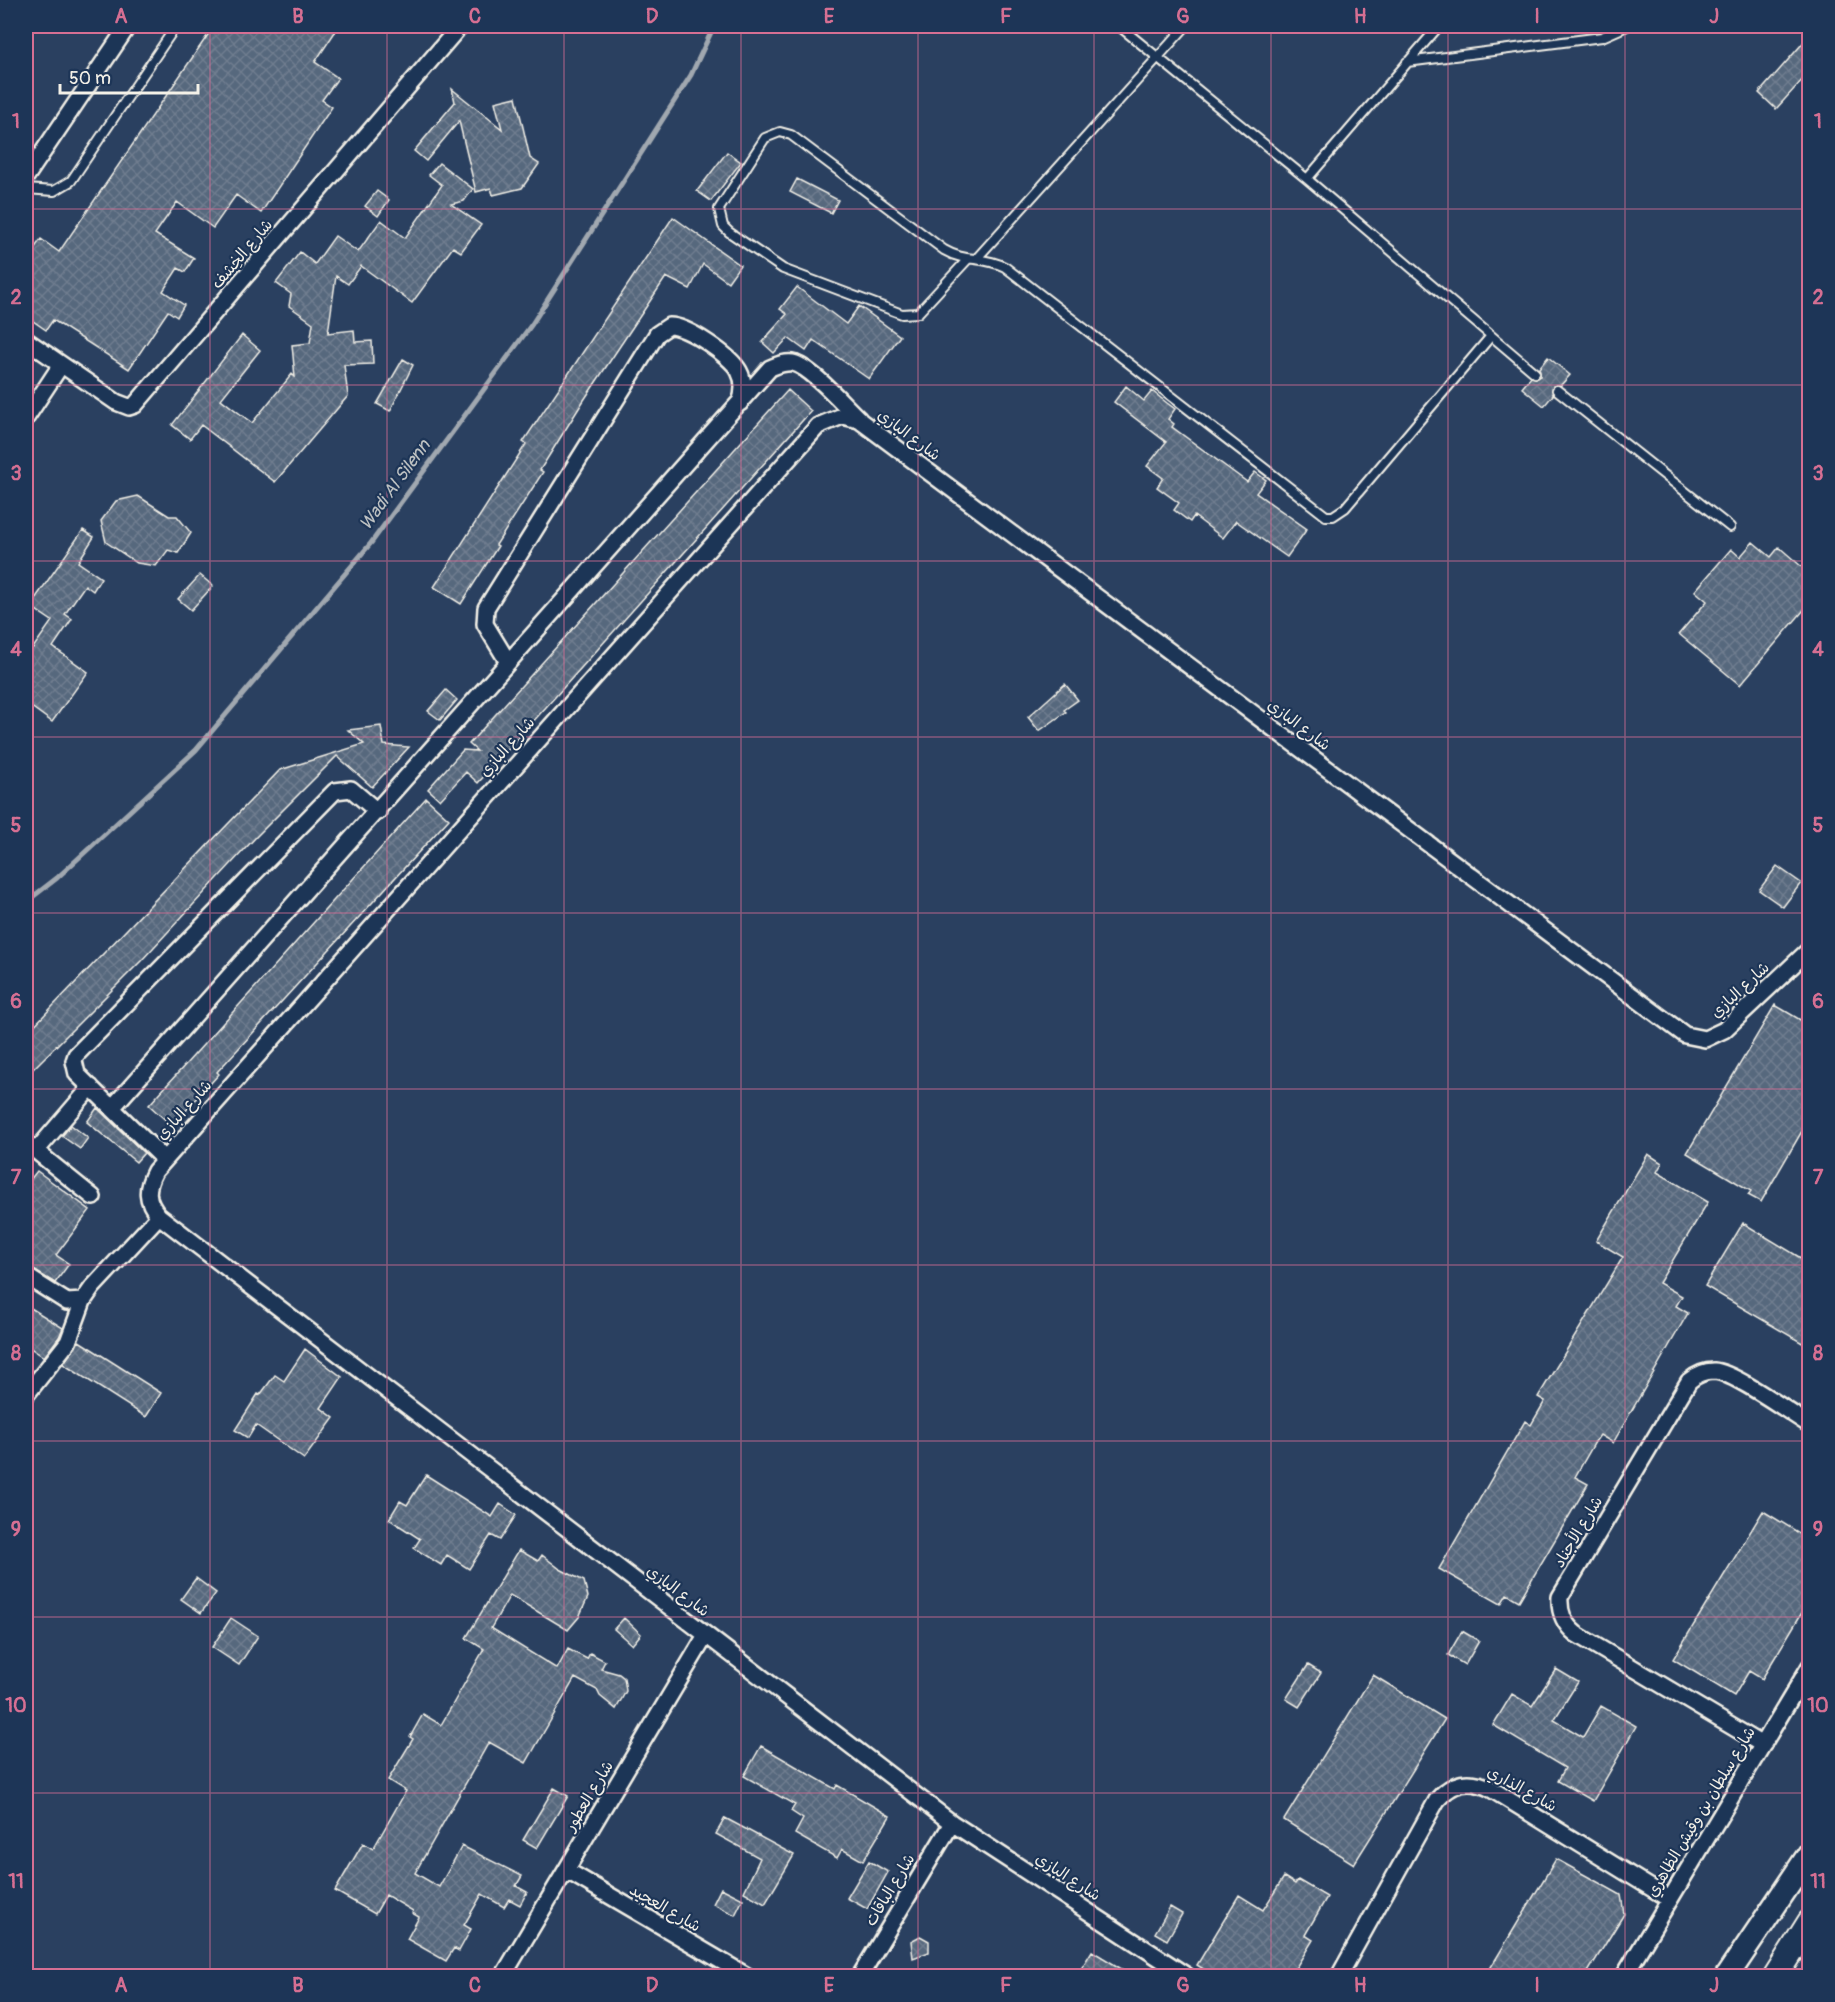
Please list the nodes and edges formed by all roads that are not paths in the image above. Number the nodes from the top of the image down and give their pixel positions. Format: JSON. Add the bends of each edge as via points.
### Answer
{"nodes":[{"id":1,"x":128,"y":26,"type":"edge"},
{"id":2,"x":176,"y":26,"type":"edge"},
{"id":3,"x":460,"y":26,"type":"edge"},
{"id":4,"x":1119,"y":26,"type":"edge"},
{"id":5,"x":1186,"y":26,"type":"edge"},
{"id":6,"x":1439,"y":26,"type":"edge"},
{"id":7,"x":1628,"y":26,"type":"edge"},
{"id":8,"x":1158,"y":58,"type":"junction"},
{"id":9,"x":1407,"y":62,"type":"junction"},
{"id":10,"x":26,"y":177,"type":"edge"},
{"id":11,"x":1307,"y":179,"type":"junction"},
{"id":12,"x":26,"y":189,"type":"edge"},
{"id":13,"x":977,"y":258,"type":"junction"},
{"id":14,"x":968,"y":259,"type":"junction"},
{"id":15,"x":1491,"y":336,"type":"junction"},
{"id":16,"x":26,"y":340,"type":"edge"},
{"id":17,"x":61,"y":365,"type":"junction"},
{"id":18,"x":1535,"y":373,"type":"dead end"},
{"id":19,"x":1557,"y":390,"type":"dead end"},
{"id":20,"x":740,"y":405,"type":"junction"},
{"id":21,"x":26,"y":418,"type":"edge"},
{"id":22,"x":859,"y":420,"type":"junction"},
{"id":23,"x":1730,"y":527,"type":"dead end"},
{"id":24,"x":508,"y":662,"type":"junction"},
{"id":25,"x":378,"y":812,"type":"junction"},
{"id":26,"x":1809,"y":949,"type":"edge"},
{"id":27,"x":91,"y":1087,"type":"junction"},
{"id":28,"x":112,"y":1108,"type":"junction"},
{"id":29,"x":31,"y":1147,"type":"edge"},
{"id":30,"x":164,"y":1159,"type":"junction"},
{"id":31,"x":93,"y":1197,"type":"dead end"},
{"id":32,"x":159,"y":1216,"type":"junction"},
{"id":33,"x":26,"y":1276,"type":"edge"},
{"id":34,"x":83,"y":1301,"type":"junction"},
{"id":35,"x":26,"y":1395,"type":"edge"},
{"id":36,"x":1809,"y":1425,"type":"edge"},
{"id":37,"x":706,"y":1635,"type":"junction"},
{"id":38,"x":1809,"y":1666,"type":"edge"},
{"id":39,"x":1763,"y":1745,"type":"junction"},
{"id":40,"x":952,"y":1823,"type":"junction"},
{"id":41,"x":1809,"y":1853,"type":"edge"},
{"id":42,"x":566,"y":1870,"type":"junction"},
{"id":43,"x":1669,"y":1899,"type":"junction"},
{"id":44,"x":1809,"y":1922,"type":"edge"},
{"id":45,"x":1168,"y":1971,"type":"edge"},
{"id":46,"x":503,"y":1977,"type":"edge"},
{"id":47,"x":747,"y":1977,"type":"edge"},
{"id":48,"x":860,"y":1977,"type":"edge"},
{"id":49,"x":1187,"y":1977,"type":"edge"},
{"id":50,"x":1339,"y":1977,"type":"edge"},
{"id":51,"x":1624,"y":1977,"type":"edge"},
{"id":52,"x":1727,"y":1977,"type":"edge"},
{"id":53,"x":1776,"y":1977,"type":"edge"}],
"edges":[{"from":1,"to":10,"type":"street"},
{"from":2,"to":12,"type":"lane","via":[[71,181],[54,191]]},
{"from":3,"to":17,"type":"street","name":"شارع الخِشف","via":[[142,400],[135,405],[122,405]]},
{"from":4,"to":8,"type":"lane"},
{"from":5,"to":8,"type":"lane"},
{"from":6,"to":9,"type":"lane"},
{"from":7,"to":9,"type":"lane","via":[[1602,38]]},
{"from":8,"to":11,"type":"lane"},
{"from":8,"to":13,"type":"lane"},
{"from":9,"to":11,"type":"lane"},
{"from":11,"to":15,"type":"lane"},
{"from":13,"to":14,"type":"lane"},
{"from":13,"to":15,"type":"lane","via":[[1005,267],[1326,516],[1334,516],[1345,508]]},
{"from":14,"to":14,"type":"lane","via":[[944,250],[786,133],[765,138],[719,209],[723,226],[729,232],[783,269],[902,314],[918,313]]},
{"from":15,"to":18,"type":"lane"},
{"from":16,"to":17,"type":"street","name":"شارع الخِشف"},
{"from":17,"to":21,"type":"street"},
{"from":19,"to":23,"type":"lane"},
{"from":20,"to":22,"type":"street","via":[[770,368],[796,363]]},
{"from":20,"to":24,"type":"street"},
{"from":20,"to":24,"type":"street","via":[[743,382],[733,363],[685,328],[669,326],[657,334],[486,608],[485,624]]},
{"from":22,"to":26,"type":"street","name":"شارع البازي","via":[[1684,1035],[1705,1039],[1724,1030]]},
{"from":22,"to":30,"type":"street","name":"شارع البازي","via":[[842,416],[818,426]]},
{"from":24,"to":25,"type":"street"},
{"from":25,"to":27,"type":"street","via":[[351,789],[335,791],[79,1050],[75,1069]]},
{"from":25,"to":28,"type":"street"},
{"from":27,"to":28,"type":"street"},
{"from":27,"to":29,"type":"street"},
{"from":28,"to":30,"type":"street"},
{"from":29,"to":31,"type":"street"},
{"from":30,"to":32,"type":"street","name":"شارع البازي","via":[[147,1191]]},
{"from":32,"to":34,"type":"street"},
{"from":32,"to":37,"type":"street","name":"شارع البازي"},
{"from":33,"to":34,"type":"street","via":[[67,1302]]},
{"from":34,"to":35,"type":"street","via":[[68,1342]]},
{"from":36,"to":39,"type":"street","name":"شارع الأجناد","via":[[1722,1372],[1696,1376],[1560,1597],[1564,1622],[1576,1634]]},
{"from":37,"to":40,"type":"street","name":"شارع البازي"},
{"from":37,"to":42,"type":"street","name":"شارع العطور"},
{"from":38,"to":39,"type":"street","name":"شارع سلطان بن وقيش الظاهري"},
{"from":39,"to":43,"type":"street","name":"شارع سلطان بن وقيش الظاهري"},
{"from":40,"to":45,"type":"street","name":"شارع البازي"},
{"from":40,"to":48,"type":"street","name":"شارع الباقات"},
{"from":41,"to":52,"type":"main road"},
{"from":42,"to":46,"type":"street","name":"شارع العطور"},
{"from":42,"to":47,"type":"street","name":"شارع العجيد"},
{"from":43,"to":50,"type":"street","name":"شارع الذاري","via":[[1491,1789],[1472,1782],[1462,1783],[1452,1786],[1437,1800]]},
{"from":43,"to":51,"type":"street","name":"شارع سلطان بن وقيش الظاهري"},
{"from":44,"to":53,"type":"highway"},
{"from":45,"to":49,"type":"street","name":"شارع البازي"}]}
